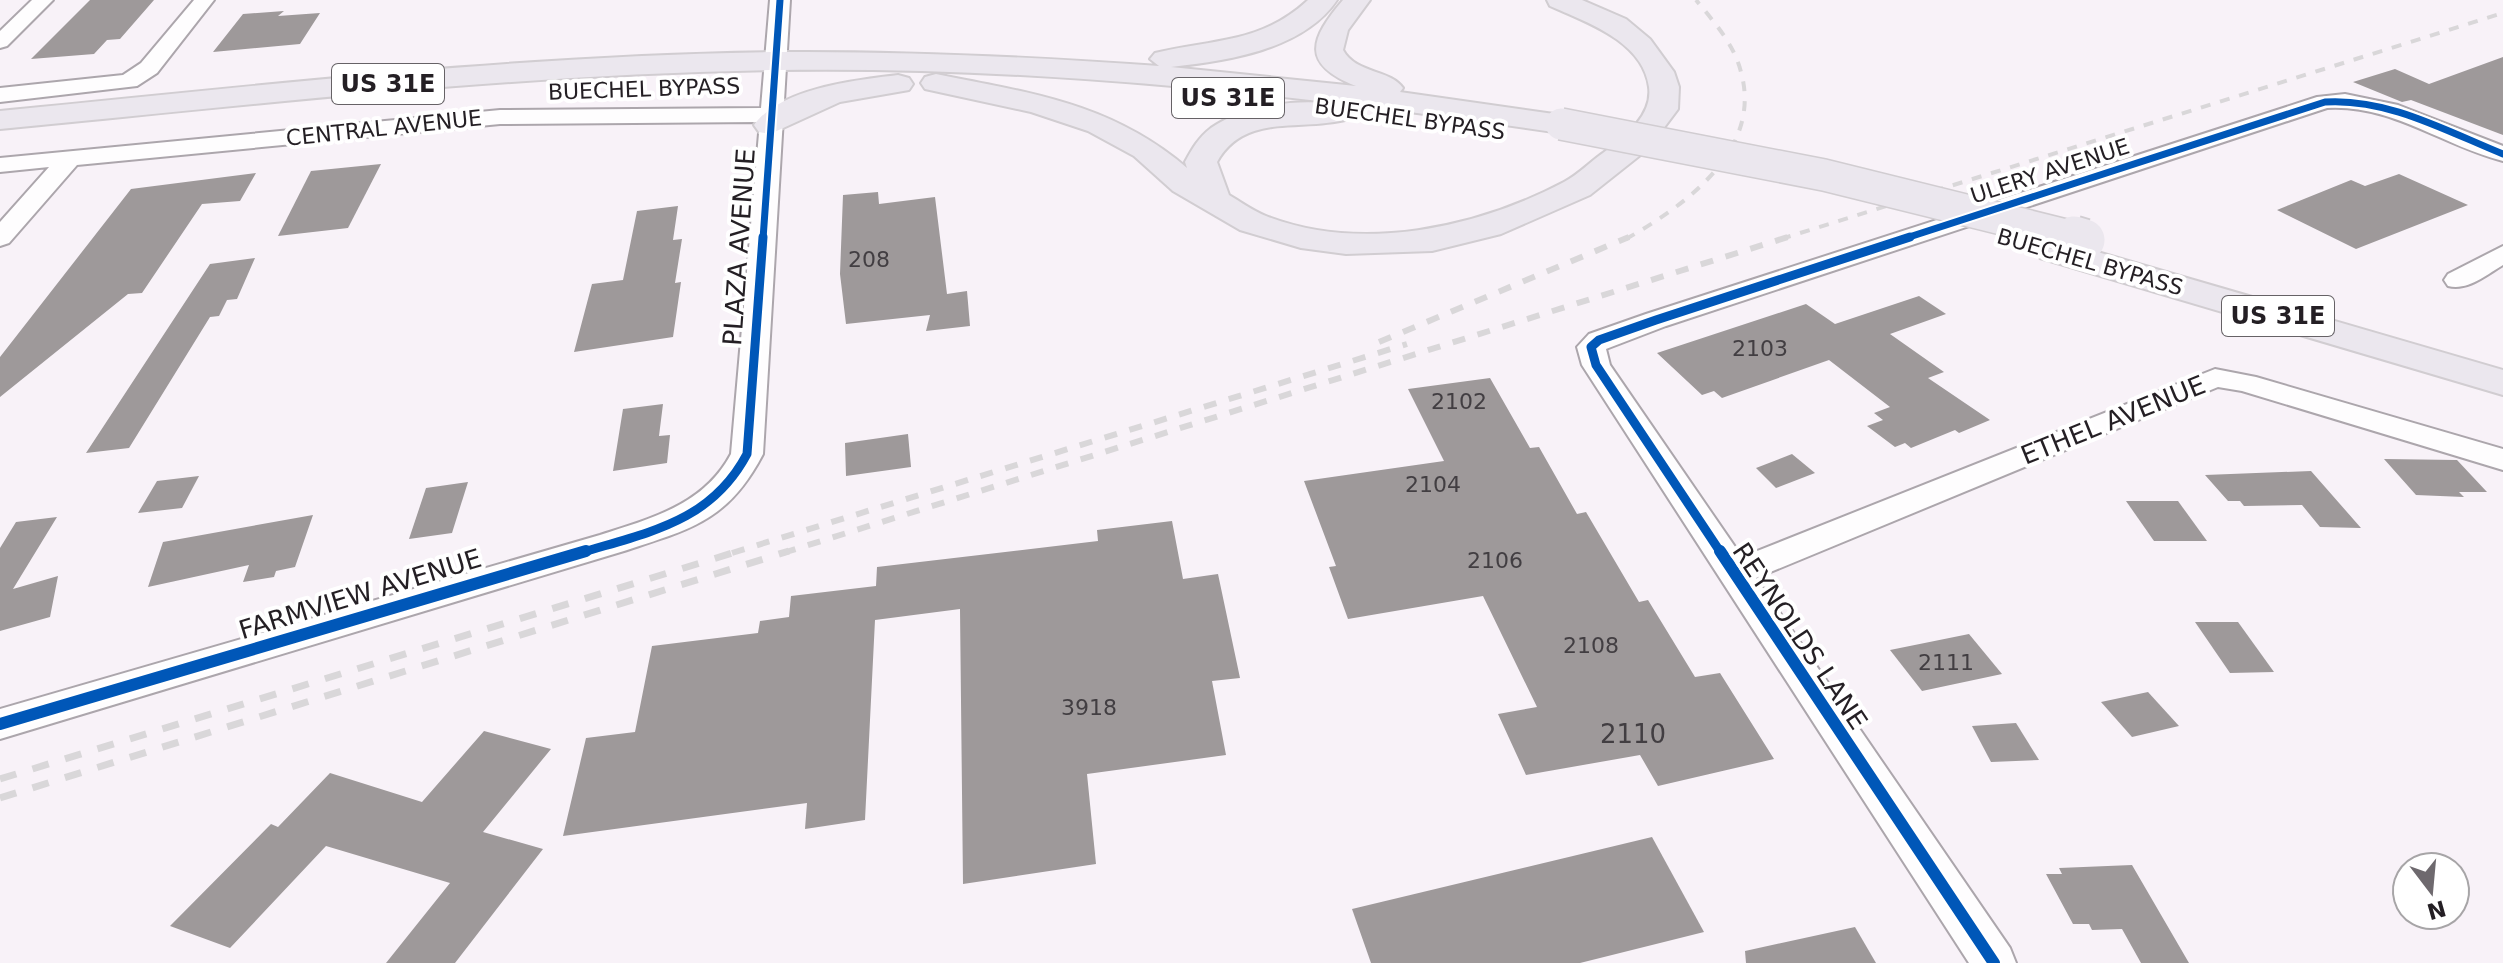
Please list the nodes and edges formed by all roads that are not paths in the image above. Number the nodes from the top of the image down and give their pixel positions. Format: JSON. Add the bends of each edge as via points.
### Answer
{"nodes":[{"id":1,"x":43,"y":0,"type":"edge"},
{"id":2,"x":204,"y":0,"type":"edge"},
{"id":3,"x":780,"y":0,"type":"edge"},
{"id":4,"x":1324,"y":0,"type":"edge"},
{"id":5,"x":1357,"y":0,"type":"edge"},
{"id":6,"x":1560,"y":0,"type":"edge"},
{"id":7,"x":0,"y":42,"type":"edge"},
{"id":8,"x":1027,"y":66,"type":"junction"},
{"id":9,"x":776,"y":72,"type":"junction"},
{"id":10,"x":922,"y":83,"type":"junction"},
{"id":11,"x":0,"y":95,"type":"edge"},
{"id":12,"x":1431,"y":104,"type":"junction"},
{"id":13,"x":1399,"y":116,"type":"junction"},
{"id":14,"x":0,"y":120,"type":"edge"},
{"id":15,"x":770,"y":120,"type":"junction"},
{"id":16,"x":1554,"y":131,"type":"junction"},
{"id":17,"x":0,"y":141,"type":"edge"},
{"id":18,"x":2503,"y":154,"type":"edge"},
{"id":19,"x":69,"y":159,"type":"junction"},
{"id":20,"x":0,"y":165,"type":"edge"},
{"id":21,"x":1213,"y":199,"type":"junction"},
{"id":22,"x":0,"y":238,"type":"edge"},
{"id":23,"x":2068,"y":245,"type":"junction"},
{"id":24,"x":2503,"y":254,"type":"edge"},
{"id":25,"x":2457,"y":280,"type":"dead end"},
{"id":26,"x":1610,"y":337,"type":"joint"},
{"id":27,"x":2503,"y":358,"type":"edge"},
{"id":28,"x":2503,"y":383,"type":"edge"},
{"id":29,"x":2503,"y":460,"type":"edge"},
{"id":30,"x":725,"y":491,"type":"joint"},
{"id":31,"x":1732,"y":574,"type":"junction"},
{"id":32,"x":0,"y":724,"type":"edge"},
{"id":33,"x":1994,"y":963,"type":"edge"}],
"edges":[{"from":1,"to":7,"type":"street"},
{"from":2,"to":11,"type":"street","via":[[149,68],[129,81]]},
{"from":3,"to":9,"type":"street","name":"PLAZA AVENUE"},
{"from":4,"to":8,"type":"main road","via":[[1285,30],[1223,51]]},
{"from":5,"to":12,"type":"main road","via":[[1331,36],[1329,55],[1353,73]]},
{"from":6,"to":21,"type":"main road","via":[[1627,33],[1652,59],[1664,87],[1663,109],[1656,121],[1618,159],[1578,188],[1527,213],[1461,235],[1377,244],[1273,230],[1234,215]]},
{"from":8,"to":9,"type":"main road","name":"BUECHEL BYPASS","number":"US 31E"},
{"from":8,"to":12,"type":"main road","name":"BUECHEL BYPASS","number":"US 31E"},
{"from":9,"to":10,"type":"main road","name":"BUECHEL BYPASS","number":"US 31E"},
{"from":9,"to":14,"type":"main road","name":"BUECHEL BYPASS","number":"US 31E","via":[[472,77]]},
{"from":9,"to":15,"type":"street","name":"PLAZA AVENUE"},
{"from":9,"to":17,"type":"main road","name":"BUECHEL BYPASS","number":"US 31E"},
{"from":10,"to":13,"type":"main road","name":"BUECHEL BYPASS","number":"US 31E","via":[[1144,91]]},
{"from":10,"to":15,"type":"main road","via":[[821,97]]},
{"from":10,"to":21,"type":"main road","via":[[1038,104],[1099,124],[1145,149],[1185,184]]},
{"from":12,"to":16,"type":"main road","name":"BUECHEL BYPASS","number":"US 31E"},
{"from":13,"to":16,"type":"main road","name":"BUECHEL BYPASS","number":"US 31E"},
{"from":13,"to":21,"type":"main road","via":[[1298,114],[1234,128],[1211,144],[1201,162]]},
{"from":15,"to":19,"type":"street","name":"CENTRAL AVENUE","via":[[500,117]]},
{"from":15,"to":30,"type":"street","name":"PLAZA AVENUE","via":[[747,454]]},
{"from":16,"to":23,"type":"main road","name":"BUECHEL BYPASS","number":"US 31E"},
{"from":18,"to":26,"type":"street","name":"ULERY AVENUE","via":[[2376,105],[2348,99],[2325,102]]},
{"from":19,"to":20,"type":"street","name":"CENTRAL AVENUE"},
{"from":19,"to":22,"type":"street"},
{"from":23,"to":27,"type":"main road","name":"BUECHEL BYPASS","number":"US 31E"},
{"from":23,"to":28,"type":"main road","name":"BUECHEL BYPASS","number":"US 31E"},
{"from":24,"to":25,"type":"street"},
{"from":26,"to":31,"type":"street","name":"REYNOLDS LANE","via":[[1591,347],[1596,365]]},
{"from":29,"to":31,"type":"street","name":"ETHEL AVENUE","via":[[2215,378]]},
{"from":30,"to":32,"type":"street","name":"FARMVIEW AVENUE","via":[[676,521],[612,543]]},
{"from":31,"to":33,"type":"street","name":"REYNOLDS LANE"}]}
